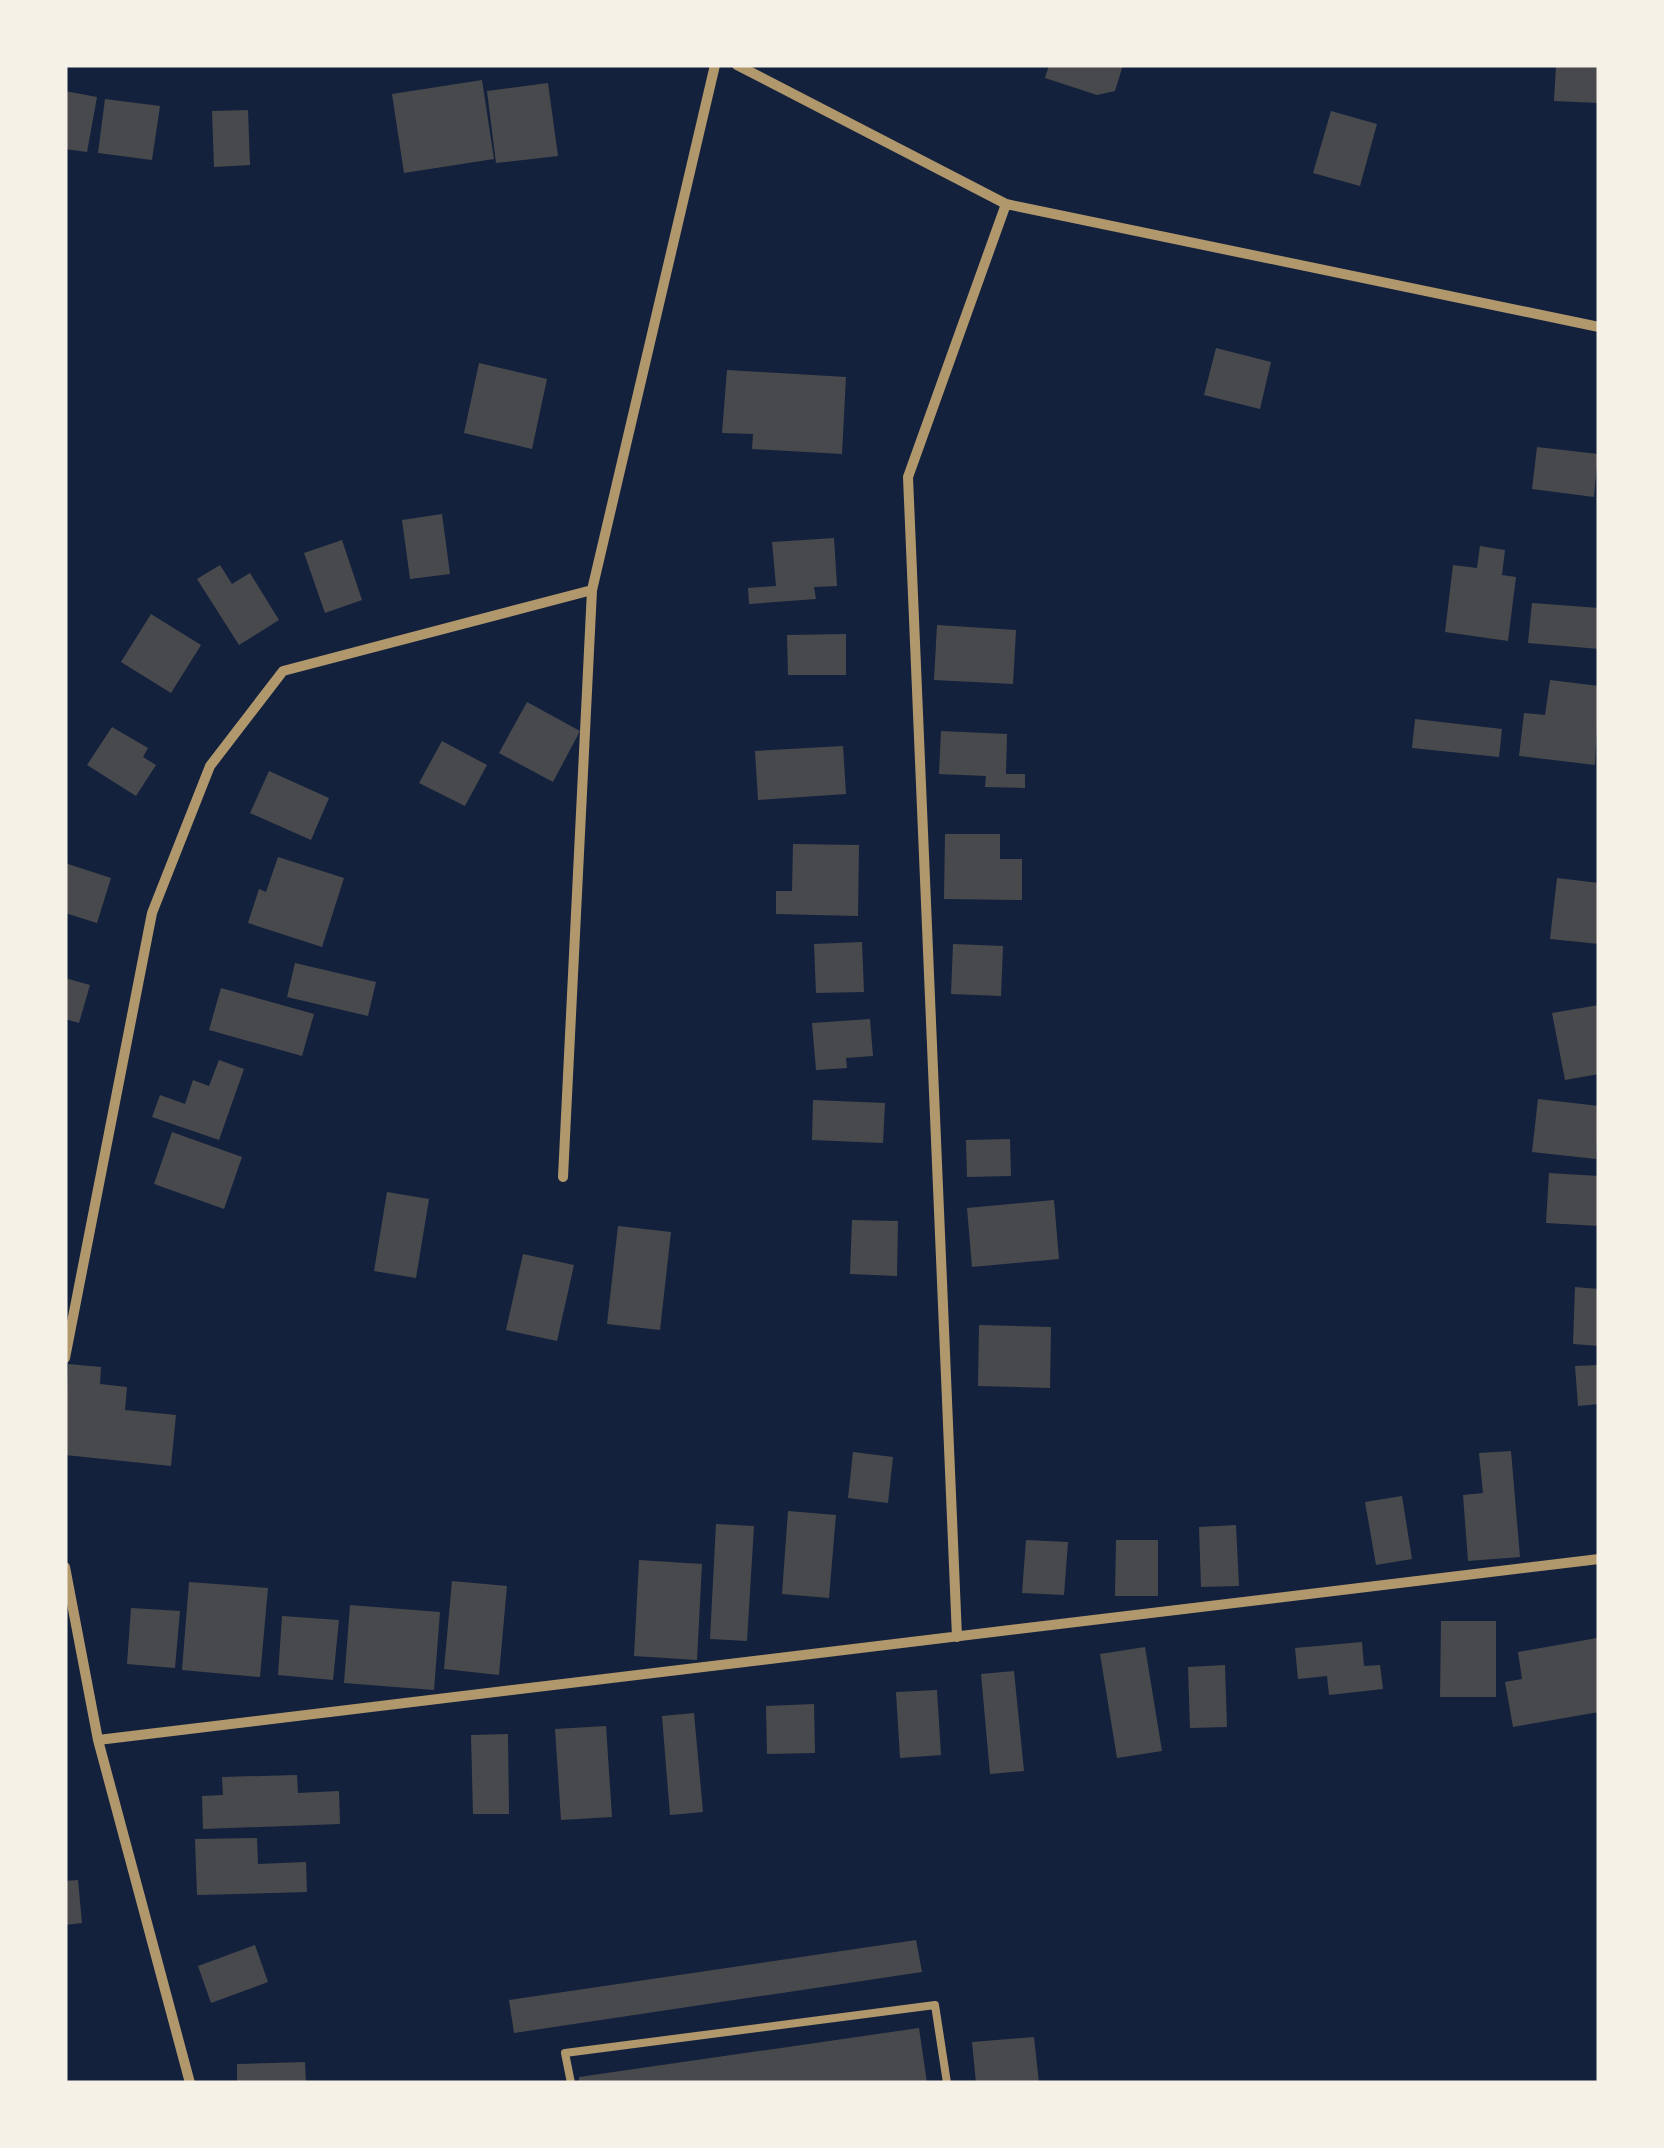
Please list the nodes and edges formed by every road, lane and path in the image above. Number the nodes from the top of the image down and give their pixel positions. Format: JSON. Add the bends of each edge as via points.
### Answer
{"nodes":[{"id":1,"x":715,"y":65,"type":"edge"},
{"id":2,"x":738,"y":65,"type":"edge"},
{"id":3,"x":1006,"y":204,"type":"junction"},
{"id":4,"x":1599,"y":326,"type":"edge"},
{"id":5,"x":592,"y":590,"type":"junction"},
{"id":6,"x":562,"y":1178,"type":"dead end"},
{"id":7,"x":65,"y":1358,"type":"edge"},
{"id":8,"x":1599,"y":1560,"type":"edge"},
{"id":9,"x":65,"y":1567,"type":"edge"},
{"id":10,"x":956,"y":1637,"type":"junction"},
{"id":11,"x":98,"y":1740,"type":"junction"},
{"id":12,"x":190,"y":2083,"type":"edge"},
{"id":13,"x":571,"y":2083,"type":"edge"},
{"id":14,"x":946,"y":2083,"type":"edge"}],
"edges":[{"from":1,"to":5,"type":"street"},
{"from":2,"to":3,"type":"street"},
{"from":3,"to":4,"type":"street"},
{"from":3,"to":10,"type":"street","via":[[908,477]]},
{"from":5,"to":6,"type":"street"},
{"from":5,"to":7,"type":"street","via":[[283,670],[210,766],[152,913]]},
{"from":8,"to":10,"type":"street"},
{"from":9,"to":11,"type":"street"},
{"from":10,"to":11,"type":"street"},
{"from":11,"to":12,"type":"street"},
{"from":13,"to":14,"type":"lane","via":[[565,2053],[934,2005]]}]}
